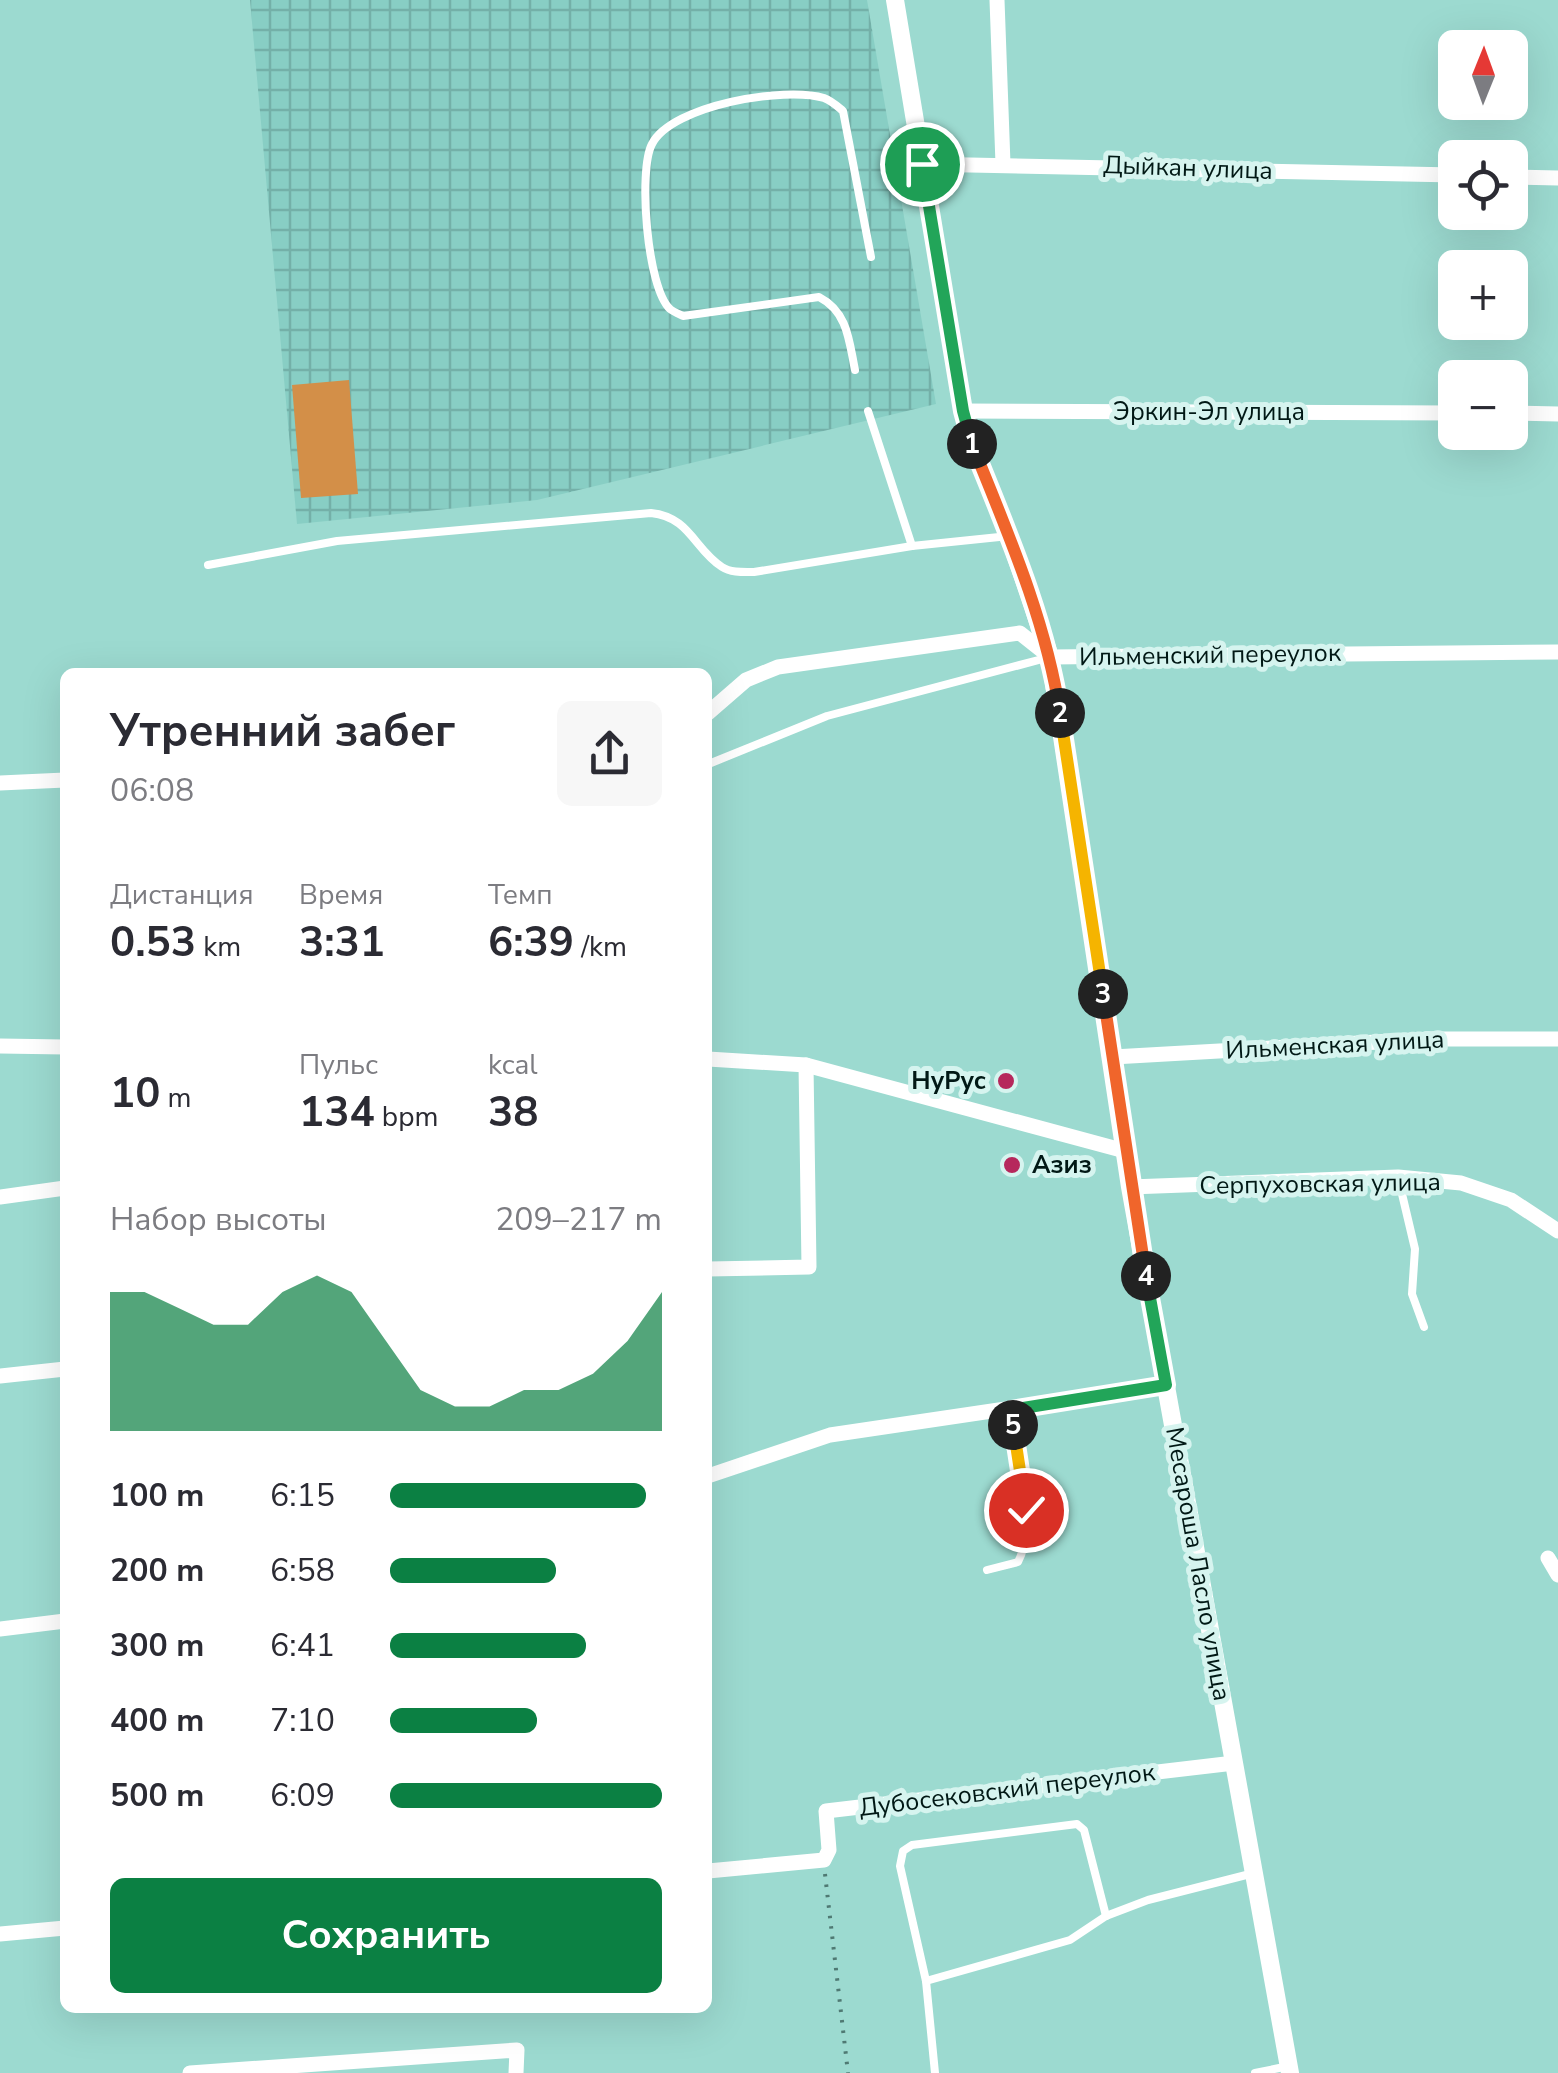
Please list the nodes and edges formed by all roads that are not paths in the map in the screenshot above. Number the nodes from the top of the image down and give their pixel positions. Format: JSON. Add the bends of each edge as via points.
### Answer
{"nodes":[{"id":1,"x":895,"y":0,"type":"edge"},
{"id":2,"x":997,"y":0,"type":"edge"},
{"id":3,"x":922,"y":164,"type":"junction"},
{"id":4,"x":1002,"y":164,"type":"junction"},
{"id":5,"x":1438,"y":176,"type":"edge"},
{"id":6,"x":1528,"y":177,"type":"edge"},
{"id":7,"x":1558,"y":178,"type":"edge"},
{"id":8,"x":872,"y":257,"type":"dead end"},
{"id":9,"x":855,"y":370,"type":"dead end"},
{"id":10,"x":868,"y":411,"type":"dead end"},
{"id":11,"x":963,"y":411,"type":"junction"},
{"id":12,"x":1438,"y":413,"type":"edge"},
{"id":13,"x":1528,"y":413,"type":"edge"},
{"id":14,"x":1558,"y":414,"type":"edge"},
{"id":15,"x":1009,"y":536,"type":"junction"},
{"id":16,"x":912,"y":546,"type":"junction"},
{"id":17,"x":208,"y":565,"type":"dead end"},
{"id":18,"x":1558,"y":652,"type":"edge"},
{"id":19,"x":1050,"y":656,"type":"junction"},
{"id":20,"x":712,"y":710,"type":"edge"},
{"id":21,"x":712,"y":763,"type":"edge"},
{"id":22,"x":60,"y":780,"type":"edge"},
{"id":23,"x":0,"y":783,"type":"edge"},
{"id":24,"x":1558,"y":1039,"type":"edge"},
{"id":25,"x":0,"y":1046,"type":"edge"},
{"id":26,"x":60,"y":1047,"type":"edge"},
{"id":27,"x":1112,"y":1058,"type":"junction"},
{"id":28,"x":712,"y":1059,"type":"edge"},
{"id":29,"x":806,"y":1065,"type":"junction"},
{"id":30,"x":1125,"y":1151,"type":"junction"},
{"id":31,"x":1398,"y":1178,"type":"junction"},
{"id":32,"x":1130,"y":1187,"type":"junction"},
{"id":33,"x":60,"y":1189,"type":"edge"},
{"id":34,"x":0,"y":1196,"type":"edge"},
{"id":35,"x":1558,"y":1231,"type":"edge"},
{"id":36,"x":712,"y":1269,"type":"edge"},
{"id":37,"x":1424,"y":1327,"type":"dead end"},
{"id":38,"x":60,"y":1370,"type":"edge"},
{"id":39,"x":0,"y":1376,"type":"edge"},
{"id":40,"x":1166,"y":1385,"type":"junction"},
{"id":41,"x":1011,"y":1410,"type":"junction"},
{"id":42,"x":712,"y":1475,"type":"edge"},
{"id":43,"x":1548,"y":1558,"type":"dead end"},
{"id":44,"x":987,"y":1570,"type":"dead end"},
{"id":45,"x":1558,"y":1575,"type":"edge"},
{"id":46,"x":60,"y":1622,"type":"edge"},
{"id":47,"x":0,"y":1629,"type":"edge"},
{"id":48,"x":1234,"y":1763,"type":"junction"},
{"id":49,"x":712,"y":1870,"type":"edge"},
{"id":50,"x":1254,"y":1873,"type":"junction"},
{"id":51,"x":1106,"y":1916,"type":"junction"},
{"id":52,"x":60,"y":1928,"type":"edge"},
{"id":53,"x":0,"y":1934,"type":"edge"},
{"id":54,"x":926,"y":1981,"type":"junction"},
{"id":55,"x":1289,"y":2070,"type":"edge"},
{"id":56,"x":190,"y":2073,"type":"edge"},
{"id":57,"x":516,"y":2073,"type":"edge"},
{"id":58,"x":934,"y":2073,"type":"edge"},
{"id":59,"x":1255,"y":2073,"type":"edge"}],
"edges":[{"from":1,"to":3,"type":"street","name":"Месароша Ласло улица"},
{"from":2,"to":4,"type":"street"},
{"from":3,"to":4,"type":"street","name":"Дыйкан улица"},
{"from":3,"to":11,"type":"street","name":"Месароша Ласло улица"},
{"from":4,"to":5,"type":"street","name":"Дыйкан улица"},
{"from":6,"to":7,"type":"street"},
{"from":8,"to":9,"type":"lane","via":[[843,111],[832,102],[766,93],[688,116],[652,142],[646,236],[670,310],[683,316],[819,298],[843,316]]},
{"from":10,"to":16,"type":"lane"},
{"from":11,"to":12,"type":"street","name":"Эркин-Эл улица"},
{"from":11,"to":15,"type":"street","name":"Месароша Ласло улица"},
{"from":13,"to":14,"type":"street"},
{"from":15,"to":16,"type":"lane"},
{"from":15,"to":19,"type":"street","name":"Месароша Ласло улица"},
{"from":16,"to":17,"type":"lane","via":[[738,572],[722,567],[675,519],[651,513],[337,541]]},
{"from":18,"to":19,"type":"street","name":"Ильменский переулок"},
{"from":19,"to":20,"type":"street","name":"Ильменский переулок","via":[[1020,633],[778,667],[746,680]]},
{"from":19,"to":21,"type":"lane","via":[[827,716]]},
{"from":19,"to":27,"type":"street","name":"Месароша Ласло улица"},
{"from":22,"to":23,"type":"street"},
{"from":24,"to":27,"type":"street","name":"Ильменская улица","via":[[1431,1039]]},
{"from":25,"to":26,"type":"street"},
{"from":27,"to":30,"type":"street","name":"Месароша Ласло улица"},
{"from":28,"to":29,"type":"street"},
{"from":29,"to":30,"type":"street"},
{"from":29,"to":36,"type":"street","via":[[809,1268]]},
{"from":30,"to":32,"type":"street","name":"Месароша Ласло улица"},
{"from":31,"to":32,"type":"street","name":"Серпуховская улица"},
{"from":31,"to":35,"type":"street","name":"Серпуховская улица","via":[[1461,1183],[1511,1200]]},
{"from":31,"to":37,"type":"lane","via":[[1415,1248],[1412,1294]]},
{"from":32,"to":40,"type":"street","name":"Месароша Ласло улица"},
{"from":33,"to":34,"type":"street"},
{"from":38,"to":39,"type":"street"},
{"from":40,"to":41,"type":"street"},
{"from":40,"to":48,"type":"street","name":"Месароша Ласло улица"},
{"from":41,"to":42,"type":"street","via":[[830,1435]]},
{"from":41,"to":44,"type":"lane","via":[[1025,1548],[1018,1562]]},
{"from":43,"to":45,"type":"street"},
{"from":46,"to":47,"type":"street"},
{"from":48,"to":49,"type":"street","name":"Дубосековский переулок","via":[[826,1811],[824,1860]]},
{"from":48,"to":50,"type":"street","name":"Месароша Ласло улица"},
{"from":50,"to":51,"type":"lane"},
{"from":50,"to":55,"type":"street","name":"Месароша Ласло улица"},
{"from":51,"to":54,"type":"lane","via":[[1070,1940]]},
{"from":51,"to":54,"type":"lane","via":[[1084,1830],[1076,1824],[912,1846],[900,1866]]},
{"from":52,"to":53,"type":"street"},
{"from":54,"to":58,"type":"lane"},
{"from":55,"to":59,"type":"lane"},
{"from":56,"to":57,"type":"street","via":[[517,2050]]}]}
